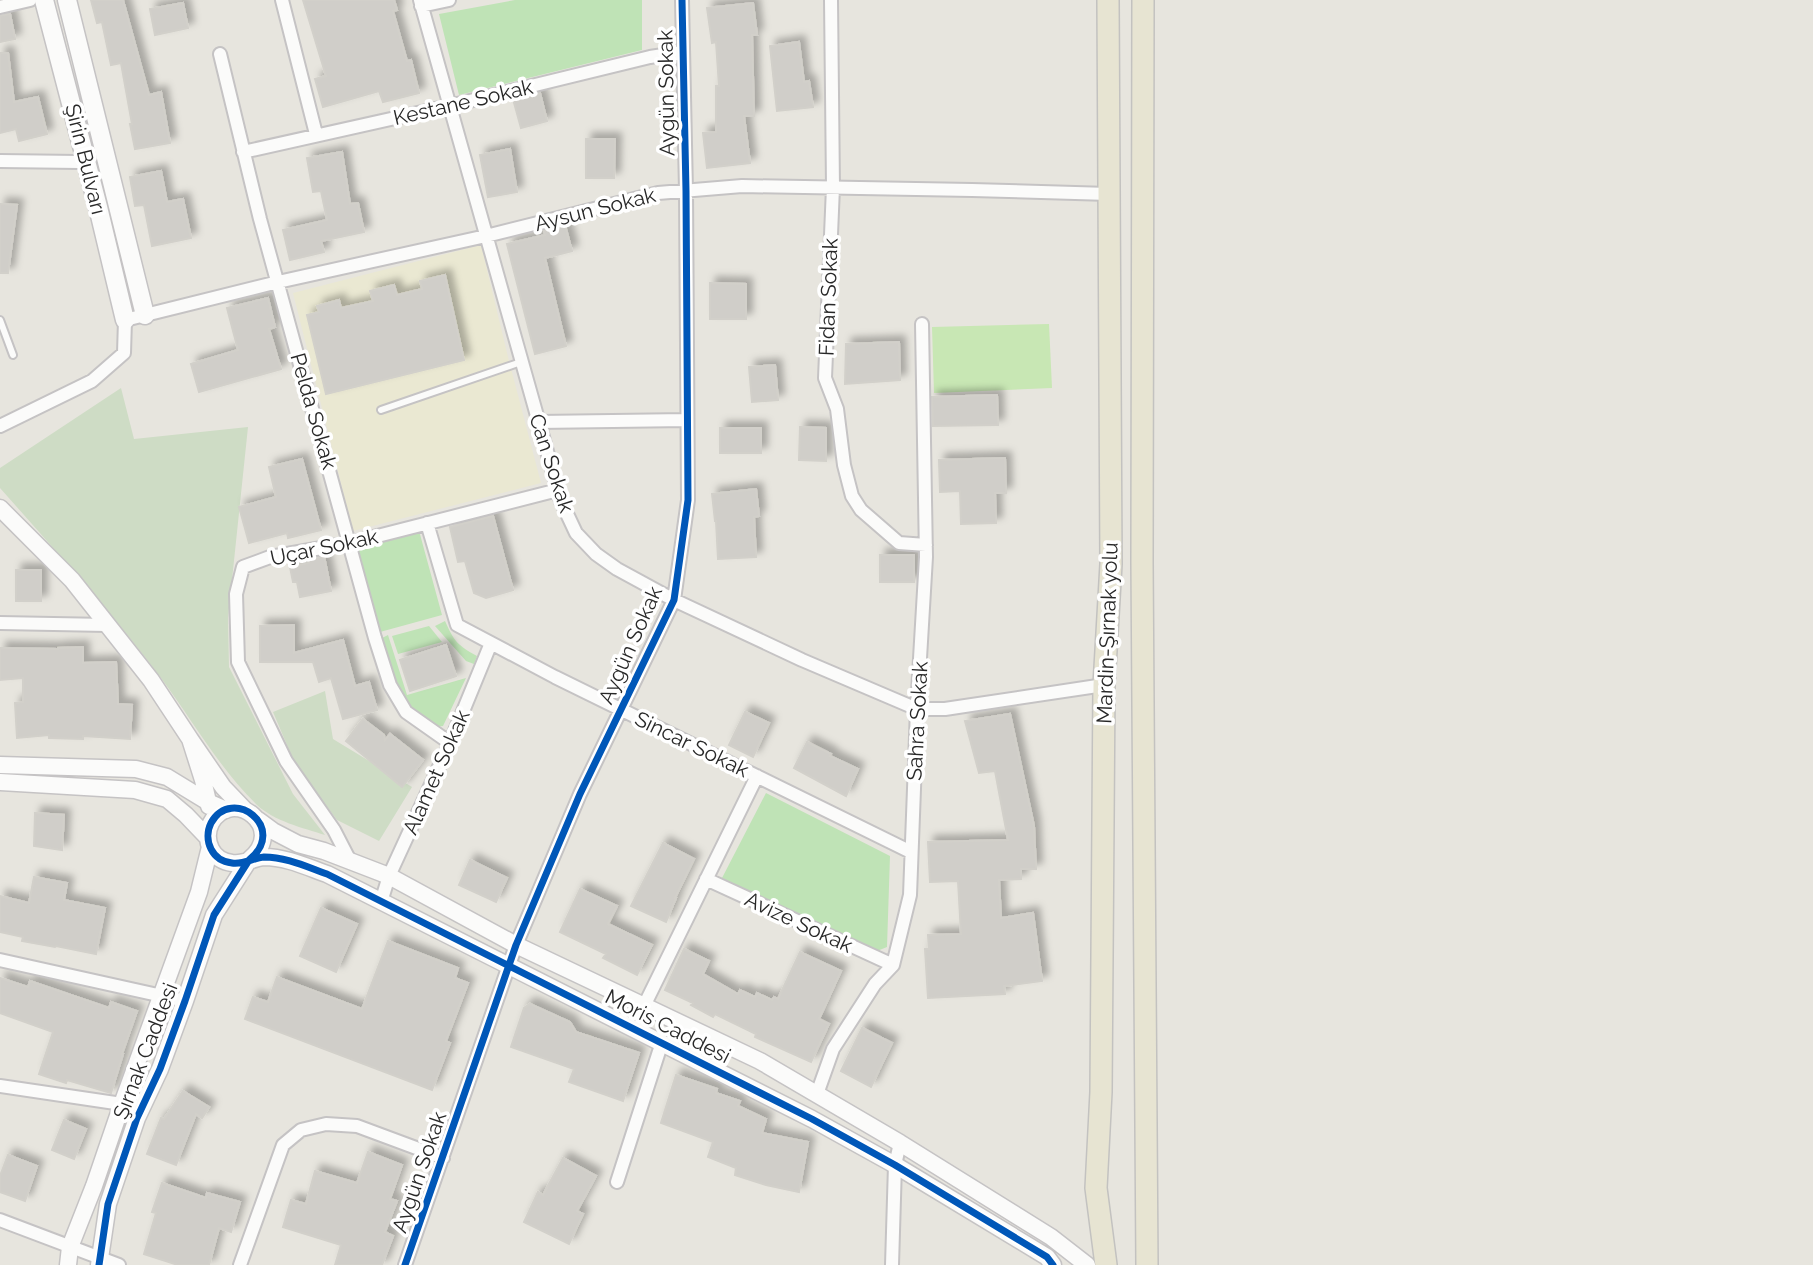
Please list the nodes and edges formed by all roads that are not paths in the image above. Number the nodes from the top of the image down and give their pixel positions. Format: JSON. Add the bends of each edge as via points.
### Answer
{"nodes":[{"id":1,"x":30,"y":0,"type":"edge"},
{"id":2,"x":44,"y":0,"type":"edge"},
{"id":3,"x":67,"y":0,"type":"edge"},
{"id":4,"x":282,"y":0,"type":"edge"},
{"id":5,"x":449,"y":0,"type":"edge"},
{"id":6,"x":682,"y":0,"type":"edge"},
{"id":7,"x":831,"y":0,"type":"edge"},
{"id":8,"x":1108,"y":0,"type":"edge"},
{"id":9,"x":1143,"y":0,"type":"edge"},
{"id":10,"x":420,"y":3,"type":"edge"},
{"id":11,"x":0,"y":7,"type":"edge"},
{"id":12,"x":683,"y":52,"type":"junction"},
{"id":13,"x":220,"y":54,"type":"dead end"},
{"id":14,"x":449,"y":106,"type":"junction"},
{"id":15,"x":317,"y":134,"type":"junction"},
{"id":16,"x":243,"y":152,"type":"junction"},
{"id":17,"x":0,"y":161,"type":"edge"},
{"id":18,"x":86,"y":161,"type":"junction"},
{"id":19,"x":833,"y":187,"type":"junction"},
{"id":20,"x":686,"y":191,"type":"junction"},
{"id":21,"x":1109,"y":194,"type":"junction"},
{"id":22,"x":486,"y":236,"type":"junction"},
{"id":23,"x":278,"y":282,"type":"junction"},
{"id":24,"x":145,"y":315,"type":"junction"},
{"id":25,"x":0,"y":320,"type":"edge"},
{"id":26,"x":125,"y":320,"type":"junction"},
{"id":27,"x":922,"y":324,"type":"dead end"},
{"id":28,"x":13,"y":355,"type":"dead end"},
{"id":29,"x":521,"y":362,"type":"junction"},
{"id":30,"x":381,"y":410,"type":"dead end"},
{"id":31,"x":687,"y":420,"type":"junction"},
{"id":32,"x":538,"y":422,"type":"junction"},
{"id":33,"x":0,"y":426,"type":"edge"},
{"id":34,"x":558,"y":490,"type":"junction"},
{"id":35,"x":0,"y":508,"type":"edge"},
{"id":36,"x":427,"y":523,"type":"junction"},
{"id":37,"x":350,"y":543,"type":"junction"},
{"id":38,"x":926,"y":545,"type":"junction"},
{"id":39,"x":674,"y":600,"type":"junction"},
{"id":40,"x":0,"y":623,"type":"edge"},
{"id":41,"x":107,"y":625,"type":"junction"},
{"id":42,"x":491,"y":643,"type":"junction"},
{"id":43,"x":1104,"y":685,"type":"junction"},
{"id":44,"x":622,"y":709,"type":"junction"},
{"id":45,"x":917,"y":709,"type":"junction"},
{"id":46,"x":190,"y":739,"type":"junction"},
{"id":47,"x":450,"y":743,"type":"junction"},
{"id":48,"x":0,"y":765,"type":"edge"},
{"id":49,"x":757,"y":776,"type":"junction"},
{"id":50,"x":0,"y":782,"type":"edge"},
{"id":51,"x":208,"y":802,"type":"junction"},
{"id":52,"x":244,"y":809,"type":"junction"},
{"id":53,"x":226,"y":810,"type":"junction"},
{"id":54,"x":212,"y":820,"type":"junction"},
{"id":55,"x":258,"y":820,"type":"junction"},
{"id":56,"x":209,"y":842,"type":"junction"},
{"id":57,"x":911,"y":852,"type":"junction"},
{"id":58,"x":249,"y":860,"type":"junction"},
{"id":59,"x":350,"y":861,"type":"junction"},
{"id":60,"x":389,"y":876,"type":"junction"},
{"id":61,"x":706,"y":879,"type":"junction"},
{"id":62,"x":381,"y":902,"type":"junction"},
{"id":63,"x":516,"y":946,"type":"junction"},
{"id":64,"x":0,"y":960,"type":"edge"},
{"id":65,"x":892,"y":965,"type":"junction"},
{"id":66,"x":509,"y":967,"type":"junction"},
{"id":67,"x":162,"y":997,"type":"junction"},
{"id":68,"x":185,"y":1001,"type":"junction"},
{"id":69,"x":644,"y":1006,"type":"junction"},
{"id":70,"x":662,"y":1042,"type":"junction"},
{"id":71,"x":0,"y":1086,"type":"edge"},
{"id":72,"x":817,"y":1094,"type":"junction"},
{"id":73,"x":122,"y":1104,"type":"junction"},
{"id":74,"x":900,"y":1143,"type":"junction"},
{"id":75,"x":443,"y":1158,"type":"junction"},
{"id":76,"x":895,"y":1165,"type":"junction"},
{"id":77,"x":617,"y":1182,"type":"dead end"},
{"id":78,"x":0,"y":1220,"type":"edge"},
{"id":79,"x":70,"y":1247,"type":"junction"},
{"id":80,"x":100,"y":1262,"type":"edge"},
{"id":81,"x":68,"y":1265,"type":"edge"},
{"id":82,"x":119,"y":1265,"type":"edge"},
{"id":83,"x":240,"y":1265,"type":"edge"},
{"id":84,"x":405,"y":1265,"type":"edge"},
{"id":85,"x":892,"y":1265,"type":"edge"},
{"id":86,"x":1053,"y":1265,"type":"edge"},
{"id":87,"x":1087,"y":1265,"type":"edge"},
{"id":88,"x":1106,"y":1265,"type":"edge"},
{"id":89,"x":1147,"y":1265,"type":"edge"}],
"edges":[{"from":1,"to":11,"type":"street"},
{"from":2,"to":18,"type":"main road","name":"Şirin Bulvarı"},
{"from":3,"to":24,"type":"main road","name":"Şirin Bulvarı"},
{"from":4,"to":15,"type":"street"},
{"from":5,"to":10,"type":"street"},
{"from":6,"to":12,"type":"street","name":"Aygün Sokak"},
{"from":7,"to":19,"type":"street","name":"Fidan Sokak"},
{"from":8,"to":21,"type":"highway","name":"Mardin-Şırnak yolu"},
{"from":9,"to":89,"type":"highway","name":"Mardin-Şırnak yolu"},
{"from":10,"to":14,"type":"street","name":"Can Sokak"},
{"from":12,"to":14,"type":"street","name":"Kestane Sokak"},
{"from":12,"to":20,"type":"street","name":"Aygün Sokak"},
{"from":13,"to":16,"type":"street","name":"Pelda Sokak"},
{"from":14,"to":15,"type":"street","name":"Kestane Sokak"},
{"from":14,"to":22,"type":"street","name":"Can Sokak"},
{"from":15,"to":16,"type":"street","name":"Kestane Sokak"},
{"from":16,"to":23,"type":"street","name":"Pelda Sokak"},
{"from":17,"to":18,"type":"street"},
{"from":18,"to":26,"type":"main road","name":"Şirin Bulvarı"},
{"from":19,"to":20,"type":"street","name":"Aysun Sokak"},
{"from":19,"to":21,"type":"street","name":"Aysun Sokak"},
{"from":19,"to":38,"type":"street","name":"Fidan Sokak","via":[[825,378],[837,409],[852,496],[861,510],[899,543]]},
{"from":20,"to":22,"type":"street","name":"Aysun Sokak","via":[[658,193]]},
{"from":20,"to":31,"type":"street","name":"Aygün Sokak"},
{"from":21,"to":43,"type":"highway","name":"Mardin-Şırnak yolu","via":[[1111,564]]},
{"from":22,"to":23,"type":"street","name":"Aysun Sokak"},
{"from":22,"to":29,"type":"street","name":"Can Sokak"},
{"from":23,"to":24,"type":"street","name":"Aysun Sokak"},
{"from":23,"to":37,"type":"street","name":"Pelda Sokak"},
{"from":24,"to":26,"type":"street","name":"Aysun Sokak"},
{"from":25,"to":28,"type":"lane"},
{"from":26,"to":33,"type":"street","via":[[124,353],[92,381]]},
{"from":27,"to":38,"type":"street","name":"Sahra Sokak"},
{"from":29,"to":30,"type":"lane"},
{"from":29,"to":32,"type":"street","name":"Can Sokak"},
{"from":31,"to":32,"type":"street"},
{"from":31,"to":39,"type":"street","name":"Aygün Sokak","via":[[688,500]]},
{"from":32,"to":34,"type":"street","name":"Can Sokak"},
{"from":34,"to":36,"type":"street","name":"Uçar Sokak"},
{"from":34,"to":39,"type":"street","name":"Can Sokak","via":[[576,533],[596,554]]},
{"from":35,"to":41,"type":"street","via":[[72,580]]},
{"from":36,"to":37,"type":"street","name":"Uçar Sokak"},
{"from":36,"to":42,"type":"street","name":"Sincar Sokak","via":[[457,625]]},
{"from":37,"to":47,"type":"street","name":"Pelda Sokak","via":[[390,685],[406,712]]},
{"from":37,"to":59,"type":"street","name":"Uçar Sokak","via":[[270,557],[243,567],[236,594],[238,662],[286,761]]},
{"from":38,"to":45,"type":"street","name":"Sahra Sokak"},
{"from":39,"to":44,"type":"street","name":"Aygün Sokak"},
{"from":39,"to":45,"type":"street","name":"Can Sokak"},
{"from":40,"to":41,"type":"street"},
{"from":41,"to":46,"type":"street"},
{"from":42,"to":44,"type":"street","name":"Sincar Sokak"},
{"from":42,"to":47,"type":"street","name":"Alamet Sokak"},
{"from":43,"to":45,"type":"street","name":"Can Sokak","via":[[945,709]]},
{"from":43,"to":88,"type":"highway","name":"Mardin-Şırnak yolu","via":[[1096,1188]]},
{"from":44,"to":49,"type":"street","name":"Sincar Sokak"},
{"from":44,"to":63,"type":"street","name":"Aygün Sokak","via":[[580,794]]},
{"from":45,"to":57,"type":"street","name":"Sahra Sokak"},
{"from":46,"to":51,"type":"street"},
{"from":46,"to":52,"type":"street"},
{"from":47,"to":60,"type":"street","name":"Alamet Sokak"},
{"from":48,"to":51,"type":"street","via":[[135,769],[167,777]]},
{"from":49,"to":57,"type":"street","name":"Sincar Sokak"},
{"from":49,"to":61,"type":"street"},
{"from":50,"to":56,"type":"street","via":[[135,790],[167,799]]},
{"from":51,"to":53,"type":"street"},
{"from":51,"to":54,"type":"street"},
{"from":52,"to":53,"type":"street"},
{"from":52,"to":55,"type":"street"},
{"from":53,"to":54,"type":"street"},
{"from":54,"to":56,"type":"street"},
{"from":55,"to":58,"type":"street","via":[[261,846]]},
{"from":55,"to":59,"type":"street","name":"Moris Caddesi","via":[[298,844]]},
{"from":56,"to":58,"type":"street","via":[[222,860]]},
{"from":56,"to":67,"type":"street","name":"Şırnak Caddesi","via":[[199,892]]},
{"from":57,"to":65,"type":"street","name":"Sahra Sokak","via":[[910,895]]},
{"from":58,"to":62,"type":"street","name":"Moris Caddesi","via":[[289,860]]},
{"from":58,"to":68,"type":"street","name":"Şırnak Caddesi","via":[[214,915]]},
{"from":59,"to":60,"type":"street","name":"Moris Caddesi"},
{"from":60,"to":62,"type":"street","name":"Alamet Sokak"},
{"from":60,"to":63,"type":"street","name":"Moris Caddesi"},
{"from":61,"to":65,"type":"street","name":"Avize Sokak"},
{"from":61,"to":69,"type":"street"},
{"from":62,"to":66,"type":"street","name":"Moris Caddesi"},
{"from":63,"to":66,"type":"street","name":"Aygün Sokak"},
{"from":63,"to":69,"type":"street","name":"Moris Caddesi"},
{"from":64,"to":67,"type":"street"},
{"from":65,"to":72,"type":"street","name":"Sahra Sokak","via":[[833,1049]]},
{"from":66,"to":70,"type":"street","name":"Moris Caddesi"},
{"from":66,"to":75,"type":"street","name":"Aygün Sokak"},
{"from":67,"to":68,"type":"street"},
{"from":67,"to":73,"type":"street","name":"Şırnak Caddesi"},
{"from":68,"to":80,"type":"street","name":"Şırnak Caddesi","via":[[108,1204]]},
{"from":69,"to":72,"type":"street","name":"Moris Caddesi","via":[[760,1061]]},
{"from":70,"to":76,"type":"street","name":"Moris Caddesi"},
{"from":70,"to":77,"type":"street"},
{"from":71,"to":73,"type":"street"},
{"from":72,"to":74,"type":"street","name":"Moris Caddesi"},
{"from":73,"to":79,"type":"street","name":"Şırnak Caddesi"},
{"from":74,"to":76,"type":"street"},
{"from":74,"to":87,"type":"street","name":"Moris Caddesi","via":[[1051,1237]]},
{"from":75,"to":83,"type":"street","via":[[357,1126],[326,1124],[301,1130],[283,1145]]},
{"from":75,"to":84,"type":"street","name":"Aygün Sokak"},
{"from":76,"to":85,"type":"street"},
{"from":76,"to":86,"type":"street","name":"Moris Caddesi"},
{"from":78,"to":79,"type":"street"},
{"from":79,"to":80,"type":"street"},
{"from":79,"to":81,"type":"street","name":"Şırnak Caddesi"},
{"from":80,"to":82,"type":"street"}]}
